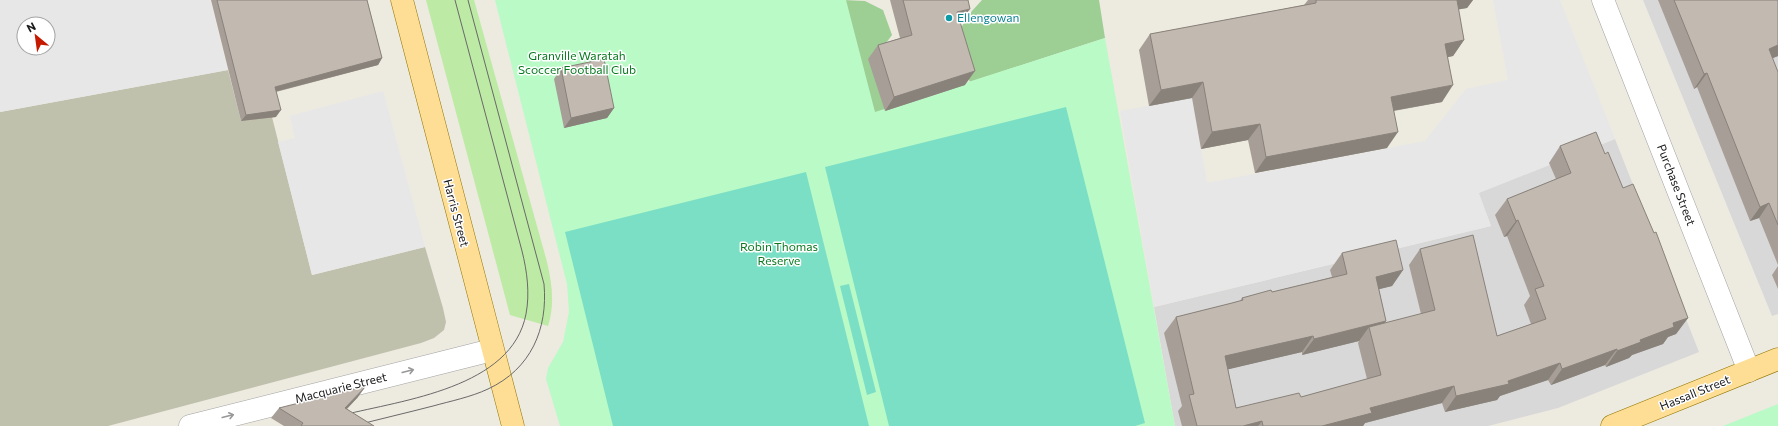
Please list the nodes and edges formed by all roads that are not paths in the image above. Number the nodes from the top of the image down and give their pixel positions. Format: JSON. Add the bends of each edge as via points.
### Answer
{"nodes":[{"id":1,"x":402,"y":0,"type":"edge"},
{"id":2,"x":1603,"y":0,"type":"edge"},
{"id":3,"x":492,"y":350,"type":"junction"},
{"id":4,"x":1778,"y":359,"type":"edge"},
{"id":5,"x":1749,"y":371,"type":"junction"},
{"id":6,"x":190,"y":426,"type":"edge"},
{"id":7,"x":513,"y":426,"type":"edge"},
{"id":8,"x":1612,"y":426,"type":"edge"}],
"edges":[{"from":1,"to":3,"type":"main road","name":"Harris Street"},
{"from":2,"to":5,"type":"street","name":"Purchase Street"},
{"from":6,"to":3,"type":"street","name":"Macquarie Street","one_way":true},
{"from":3,"to":7,"type":"main road","name":"Harris Street"},
{"from":4,"to":5,"type":"main road","name":"Hassall Street"},
{"from":5,"to":8,"type":"main road","name":"Hassall Street"}]}
